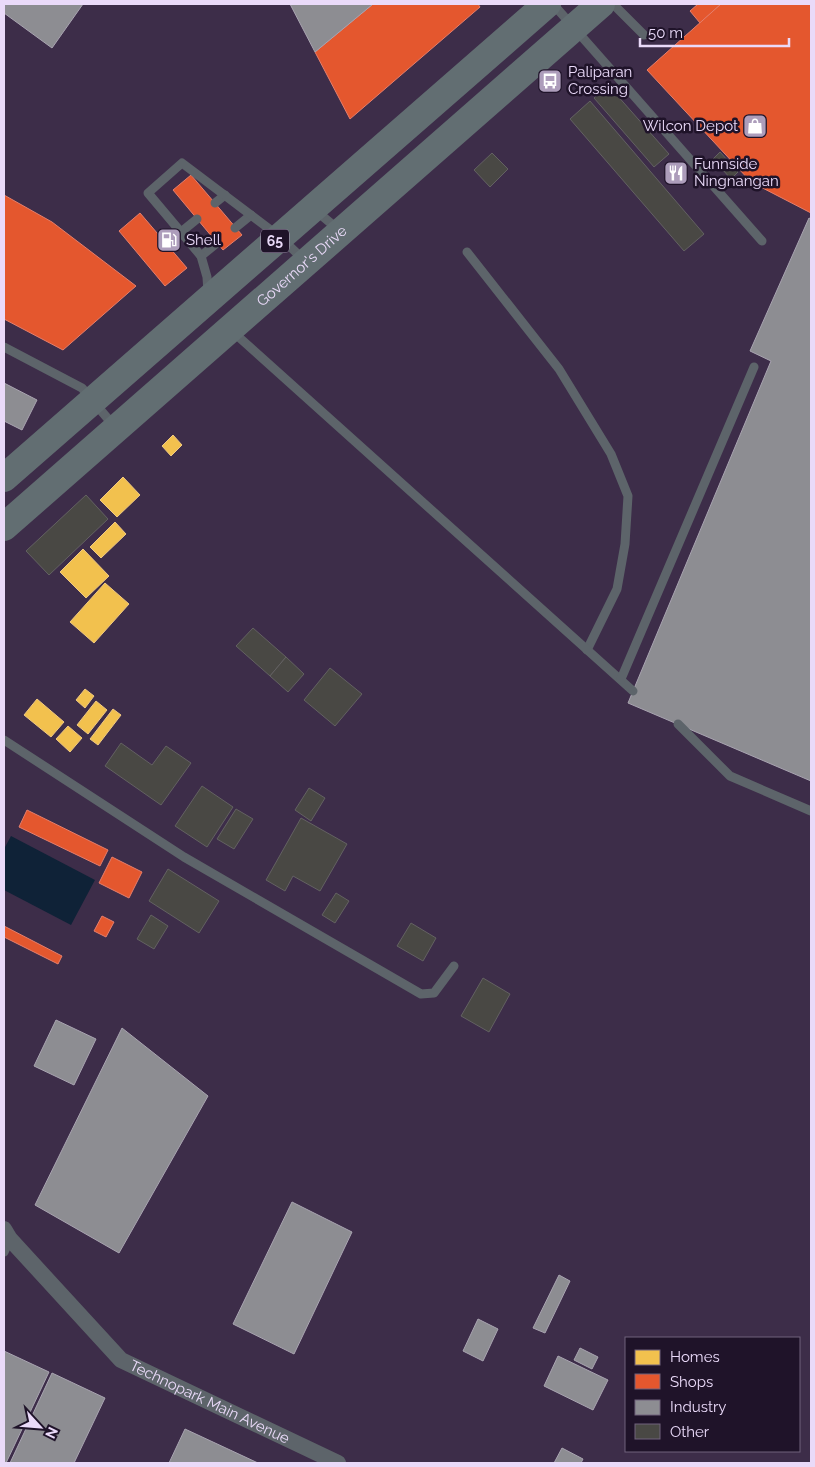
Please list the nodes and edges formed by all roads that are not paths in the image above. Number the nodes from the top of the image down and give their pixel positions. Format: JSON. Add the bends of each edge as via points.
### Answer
{"nodes":[{"id":1,"x":547,"y":4,"type":"edge"},
{"id":2,"x":552,"y":4,"type":"edge"},
{"id":3,"x":601,"y":4,"type":"edge"},
{"id":4,"x":613,"y":4,"type":"edge"},
{"id":5,"x":574,"y":27,"type":"junction"},
{"id":6,"x":644,"y":36,"type":"dead end"},
{"id":7,"x":224,"y":195,"type":"junction"},
{"id":8,"x":215,"y":203,"type":"dead end"},
{"id":9,"x":312,"y":208,"type":"junction"},
{"id":10,"x":250,"y":214,"type":"junction"},
{"id":11,"x":197,"y":218,"type":"dead end"},
{"id":12,"x":235,"y":228,"type":"dead end"},
{"id":13,"x":341,"y":231,"type":"junction"},
{"id":14,"x":181,"y":232,"type":"junction"},
{"id":15,"x":280,"y":237,"type":"junction"},
{"id":16,"x":762,"y":241,"type":"dead end"},
{"id":17,"x":217,"y":243,"type":"dead end"},
{"id":18,"x":467,"y":252,"type":"dead end"},
{"id":19,"x":201,"y":256,"type":"junction"},
{"id":20,"x":306,"y":262,"type":"junction"},
{"id":21,"x":208,"y":299,"type":"junction"},
{"id":22,"x":230,"y":329,"type":"junction"},
{"id":23,"x":4,"y":347,"type":"edge"},
{"id":24,"x":754,"y":367,"type":"dead end"},
{"id":25,"x":93,"y":400,"type":"junction"},
{"id":26,"x":116,"y":429,"type":"junction"},
{"id":27,"x":4,"y":478,"type":"edge"},
{"id":28,"x":4,"y":527,"type":"edge"},
{"id":29,"x":587,"y":650,"type":"junction"},
{"id":30,"x":620,"y":679,"type":"junction"},
{"id":31,"x":633,"y":691,"type":"dead end"},
{"id":32,"x":678,"y":724,"type":"dead end"},
{"id":33,"x":4,"y":740,"type":"edge"},
{"id":34,"x":811,"y":811,"type":"edge"},
{"id":35,"x":454,"y":966,"type":"dead end"},
{"id":36,"x":5,"y":1239,"type":"edge"},
{"id":37,"x":338,"y":1463,"type":"edge"}],
"edges":[{"from":1,"to":9,"type":"highway","number":"65"},
{"from":2,"to":5,"type":"lane"},
{"from":3,"to":5,"type":"highway","name":"Governor's Drive","number":"65"},
{"from":4,"to":6,"type":"lane"},
{"from":5,"to":13,"type":"highway","name":"Governor's Drive","number":"65"},
{"from":5,"to":16,"type":"lane"},
{"from":7,"to":8,"type":"lane"},
{"from":7,"to":10,"type":"lane"},
{"from":7,"to":14,"type":"lane","via":[[182,163],[148,193]]},
{"from":9,"to":13,"type":"lane"},
{"from":9,"to":15,"type":"highway","number":"65"},
{"from":10,"to":12,"type":"lane"},
{"from":10,"to":15,"type":"lane"},
{"from":11,"to":14,"type":"lane"},
{"from":13,"to":20,"type":"highway","name":"Governor's Drive","number":"65"},
{"from":14,"to":19,"type":"lane"},
{"from":15,"to":20,"type":"lane"},
{"from":15,"to":21,"type":"highway","number":"65"},
{"from":17,"to":19,"type":"lane"},
{"from":18,"to":29,"type":"lane","via":[[559,369],[611,454],[628,496],[625,544],[616,589]]},
{"from":19,"to":21,"type":"lane","via":[[207,277]]},
{"from":20,"to":22,"type":"highway","name":"Governor's Drive","number":"65"},
{"from":21,"to":25,"type":"highway","number":"65"},
{"from":22,"to":26,"type":"highway","name":"Governor's Drive","number":"65"},
{"from":22,"to":29,"type":"lane"},
{"from":23,"to":25,"type":"lane","via":[[82,388]]},
{"from":24,"to":30,"type":"lane"},
{"from":25,"to":26,"type":"lane"},
{"from":25,"to":27,"type":"highway","number":"65"},
{"from":26,"to":28,"type":"highway","name":"Governor's Drive","number":"65"},
{"from":29,"to":30,"type":"lane"},
{"from":30,"to":31,"type":"lane"},
{"from":32,"to":34,"type":"lane","via":[[730,776]]},
{"from":33,"to":35,"type":"lane","via":[[184,857],[421,994],[434,993]]},
{"from":36,"to":37,"type":"street","name":"Technopark Main Avenue","via":[[121,1360]]}]}
